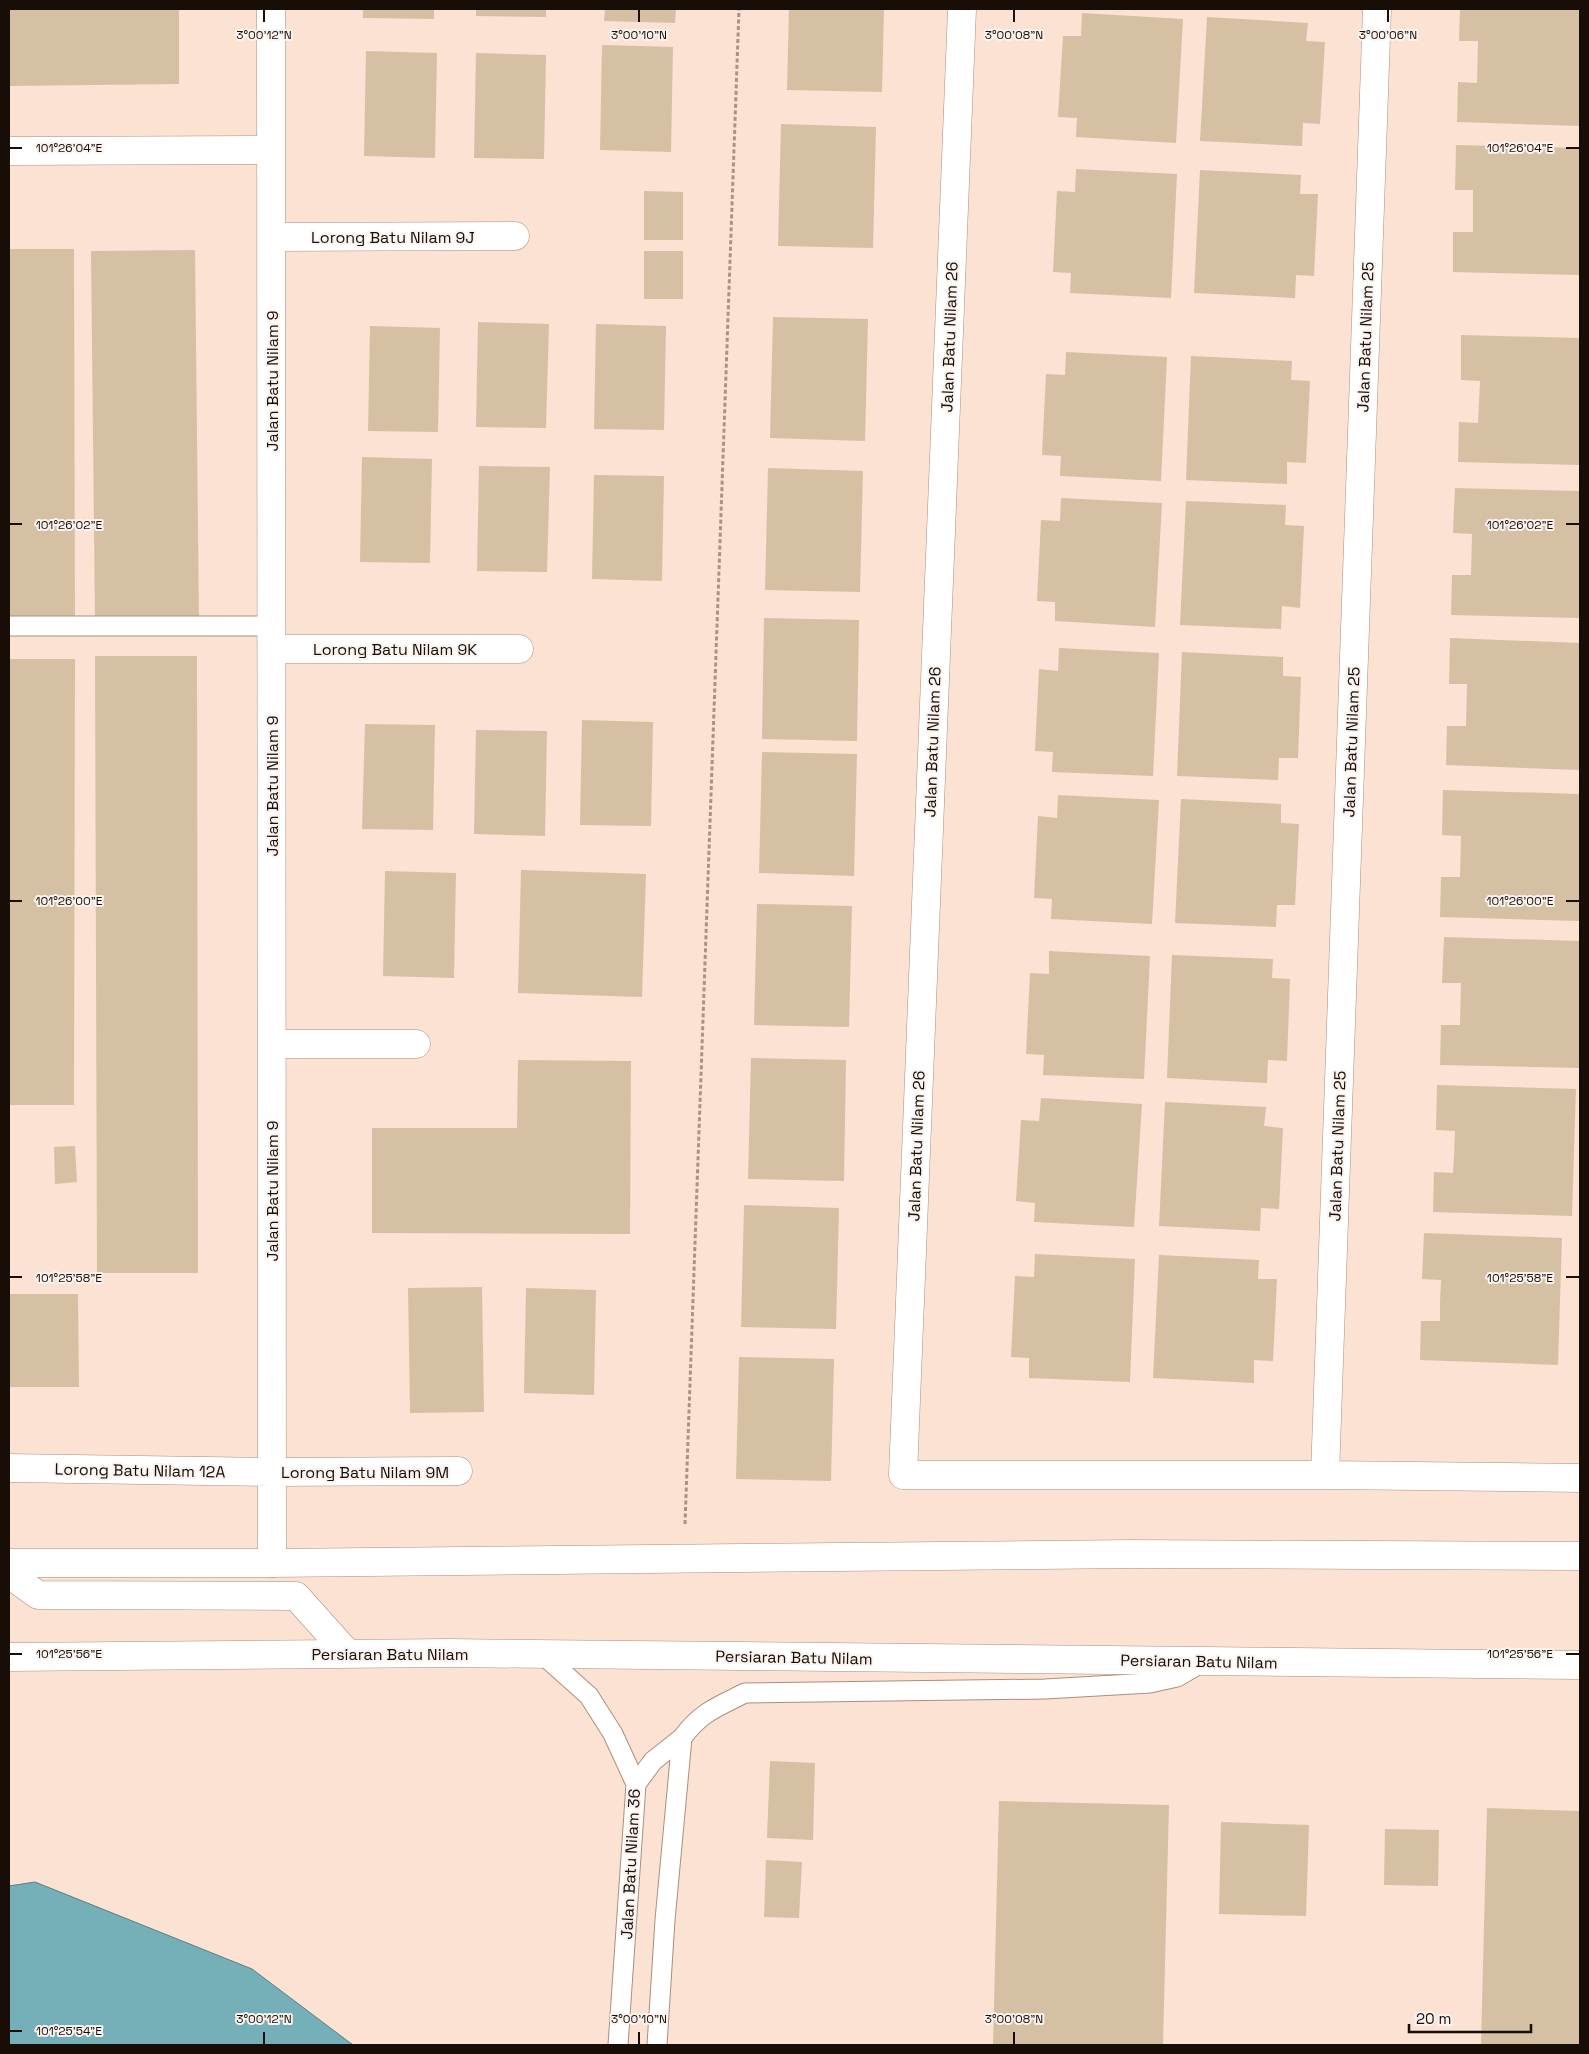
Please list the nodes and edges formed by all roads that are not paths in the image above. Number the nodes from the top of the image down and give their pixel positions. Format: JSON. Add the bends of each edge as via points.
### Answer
{"nodes":[{"id":1,"x":272,"y":9,"type":"edge"},
{"id":2,"x":962,"y":9,"type":"edge"},
{"id":3,"x":1377,"y":9,"type":"edge"},
{"id":4,"x":9,"y":150,"type":"edge"},
{"id":5,"x":272,"y":150,"type":"junction"},
{"id":6,"x":515,"y":236,"type":"dead end"},
{"id":7,"x":272,"y":237,"type":"junction"},
{"id":8,"x":9,"y":626,"type":"edge"},
{"id":9,"x":272,"y":638,"type":"junction"},
{"id":10,"x":519,"y":649,"type":"dead end"},
{"id":11,"x":272,"y":1044,"type":"junction"},
{"id":12,"x":416,"y":1044,"type":"dead end"},
{"id":13,"x":9,"y":1468,"type":"edge"},
{"id":14,"x":458,"y":1471,"type":"dead end"},
{"id":15,"x":272,"y":1472,"type":"junction"},
{"id":16,"x":1325,"y":1475,"type":"junction"},
{"id":17,"x":1580,"y":1478,"type":"edge"},
{"id":18,"x":1580,"y":1556,"type":"edge"},
{"id":19,"x":9,"y":1563,"type":"edge"},
{"id":20,"x":272,"y":1563,"type":"junction"},
{"id":21,"x":9,"y":1574,"type":"edge"},
{"id":22,"x":348,"y":1654,"type":"junction"},
{"id":23,"x":542,"y":1654,"type":"junction"},
{"id":24,"x":9,"y":1657,"type":"edge"},
{"id":25,"x":1204,"y":1661,"type":"junction"},
{"id":26,"x":1580,"y":1665,"type":"edge"},
{"id":27,"x":682,"y":1738,"type":"junction"},
{"id":28,"x":636,"y":1784,"type":"junction"},
{"id":29,"x":618,"y":2045,"type":"edge"},
{"id":30,"x":657,"y":2045,"type":"edge"}],
"edges":[{"from":1,"to":5,"type":"street","name":"Jalan Batu Nilam 9"},
{"from":2,"to":16,"type":"street","name":"Jalan Batu Nilam 26","via":[[903,1475]]},
{"from":3,"to":16,"type":"street","name":"Jalan Batu Nilam 25"},
{"from":4,"to":5,"type":"street"},
{"from":5,"to":7,"type":"street","name":"Jalan Batu Nilam 9"},
{"from":6,"to":7,"type":"street","name":"Lorong Batu Nilam 9J"},
{"from":7,"to":9,"type":"street","name":"Jalan Batu Nilam 9"},
{"from":8,"to":9,"type":"lane"},
{"from":9,"to":10,"type":"street","name":"Lorong Batu Nilam 9K"},
{"from":9,"to":11,"type":"street","name":"Jalan Batu Nilam 9"},
{"from":11,"to":12,"type":"street"},
{"from":11,"to":15,"type":"street","name":"Jalan Batu Nilam 9"},
{"from":13,"to":15,"type":"street","name":"Lorong Batu Nilam 12A"},
{"from":14,"to":15,"type":"street","name":"Lorong Batu Nilam 9M"},
{"from":15,"to":20,"type":"street","name":"Jalan Batu Nilam 9"},
{"from":16,"to":17,"type":"street"},
{"from":18,"to":20,"type":"street","via":[[1132,1554]]},
{"from":19,"to":20,"type":"street"},
{"from":21,"to":22,"type":"street","via":[[38,1595],[296,1596]]},
{"from":22,"to":23,"type":"street","name":"Persiaran Batu Nilam"},
{"from":22,"to":24,"type":"street","name":"Persiaran Batu Nilam"},
{"from":23,"to":25,"type":"street","name":"Persiaran Batu Nilam"},
{"from":23,"to":28,"type":"lane","name":"Jalan Batu Nilam 36","via":[[589,1696],[613,1734]]},
{"from":25,"to":26,"type":"street","name":"Persiaran Batu Nilam"},
{"from":25,"to":27,"type":"lane","via":[[1177,1676],[1150,1683],[1045,1689],[745,1694],[694,1721]]},
{"from":27,"to":28,"type":"lane","via":[[653,1761]]},
{"from":27,"to":30,"type":"lane"},
{"from":28,"to":29,"type":"lane","name":"Jalan Batu Nilam 36"}]}
